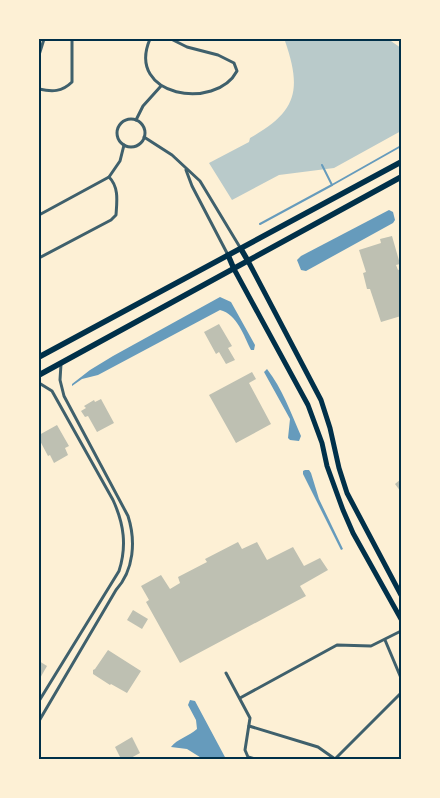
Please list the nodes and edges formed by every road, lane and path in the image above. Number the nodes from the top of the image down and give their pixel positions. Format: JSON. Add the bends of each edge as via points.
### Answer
{"nodes":[{"id":1,"x":44,"y":39,"type":"edge"},
{"id":2,"x":72,"y":39,"type":"edge"},
{"id":3,"x":150,"y":39,"type":"edge"},
{"id":4,"x":171,"y":39,"type":"edge"},
{"id":5,"x":39,"y":55,"type":"edge"},
{"id":6,"x":161,"y":86,"type":"junction"},
{"id":7,"x":39,"y":89,"type":"edge"},
{"id":8,"x":136,"y":120,"type":"junction"},
{"id":9,"x":144,"y":137,"type":"junction"},
{"id":10,"x":124,"y":145,"type":"junction"},
{"id":11,"x":401,"y":162,"type":"edge"},
{"id":12,"x":186,"y":170,"type":"junction"},
{"id":13,"x":109,"y":176,"type":"junction"},
{"id":14,"x":401,"y":177,"type":"edge"},
{"id":15,"x":39,"y":215,"type":"edge"},
{"id":16,"x":241,"y":248,"type":"junction"},
{"id":17,"x":228,"y":255,"type":"junction"},
{"id":18,"x":39,"y":258,"type":"edge"},
{"id":19,"x":248,"y":261,"type":"junction"},
{"id":20,"x":234,"y":269,"type":"junction"},
{"id":21,"x":39,"y":357,"type":"edge"},
{"id":22,"x":61,"y":364,"type":"junction"},
{"id":23,"x":39,"y":375,"type":"edge"},
{"id":24,"x":39,"y":383,"type":"edge"},
{"id":25,"x":401,"y":595,"type":"edge"},
{"id":26,"x":401,"y":619,"type":"edge"},
{"id":27,"x":401,"y":631,"type":"edge"},
{"id":28,"x":384,"y":640,"type":"junction"},
{"id":29,"x":226,"y":673,"type":"dead end"},
{"id":30,"x":401,"y":678,"type":"edge"},
{"id":31,"x":401,"y":693,"type":"edge"},
{"id":32,"x":240,"y":698,"type":"junction"},
{"id":33,"x":39,"y":701,"type":"edge"},
{"id":34,"x":39,"y":721,"type":"edge"},
{"id":35,"x":249,"y":726,"type":"junction"},
{"id":36,"x":255,"y":759,"type":"edge"},
{"id":37,"x":335,"y":759,"type":"edge"}],
"edges":[{"from":1,"to":5,"type":"street"},
{"from":2,"to":7,"type":"street","via":[[72,82],[65,89]]},
{"from":3,"to":6,"type":"street","via":[[145,62],[152,79]]},
{"from":4,"to":6,"type":"street","via":[[226,59],[234,63],[237,71],[233,79],[209,91],[183,94]]},
{"from":6,"to":8,"type":"street","via":[[143,106]]},
{"from":8,"to":9,"type":"street","via":[[142,125]]},
{"from":8,"to":10,"type":"street","via":[[123,122],[118,129],[118,138]]},
{"from":9,"to":10,"type":"street","via":[[136,146]]},
{"from":9,"to":12,"type":"street","via":[[172,155]]},
{"from":10,"to":13,"type":"street","via":[[120,160]]},
{"from":11,"to":16,"type":"main road"},
{"from":12,"to":16,"type":"street","via":[[200,181]]},
{"from":12,"to":17,"type":"street"},
{"from":13,"to":15,"type":"street"},
{"from":13,"to":18,"type":"street","via":[[117,193],[116,215]]},
{"from":14,"to":19,"type":"main road"},
{"from":16,"to":17,"type":"main road"},
{"from":16,"to":19,"type":"main road"},
{"from":17,"to":20,"type":"main road"},
{"from":17,"to":21,"type":"main road"},
{"from":19,"to":20,"type":"main road"},
{"from":19,"to":25,"type":"main road","via":[[321,400],[347,493]]},
{"from":20,"to":22,"type":"main road"},
{"from":20,"to":26,"type":"main road","via":[[308,405],[342,510]]},
{"from":22,"to":23,"type":"main road"},
{"from":22,"to":34,"type":"street","via":[[64,396],[125,510],[131,525],[132,551],[123,582]]},
{"from":24,"to":33,"type":"street","via":[[52,391],[113,500],[120,514],[125,542],[119,571]]},
{"from":27,"to":28,"type":"street"},
{"from":28,"to":30,"type":"street"},
{"from":28,"to":32,"type":"street","via":[[367,647],[337,645]]},
{"from":29,"to":32,"type":"street"},
{"from":31,"to":37,"type":"street"},
{"from":32,"to":35,"type":"street","via":[[250,718]]},
{"from":35,"to":36,"type":"street","via":[[245,750],[248,757]]},
{"from":35,"to":37,"type":"street","via":[[318,747]]}]}
